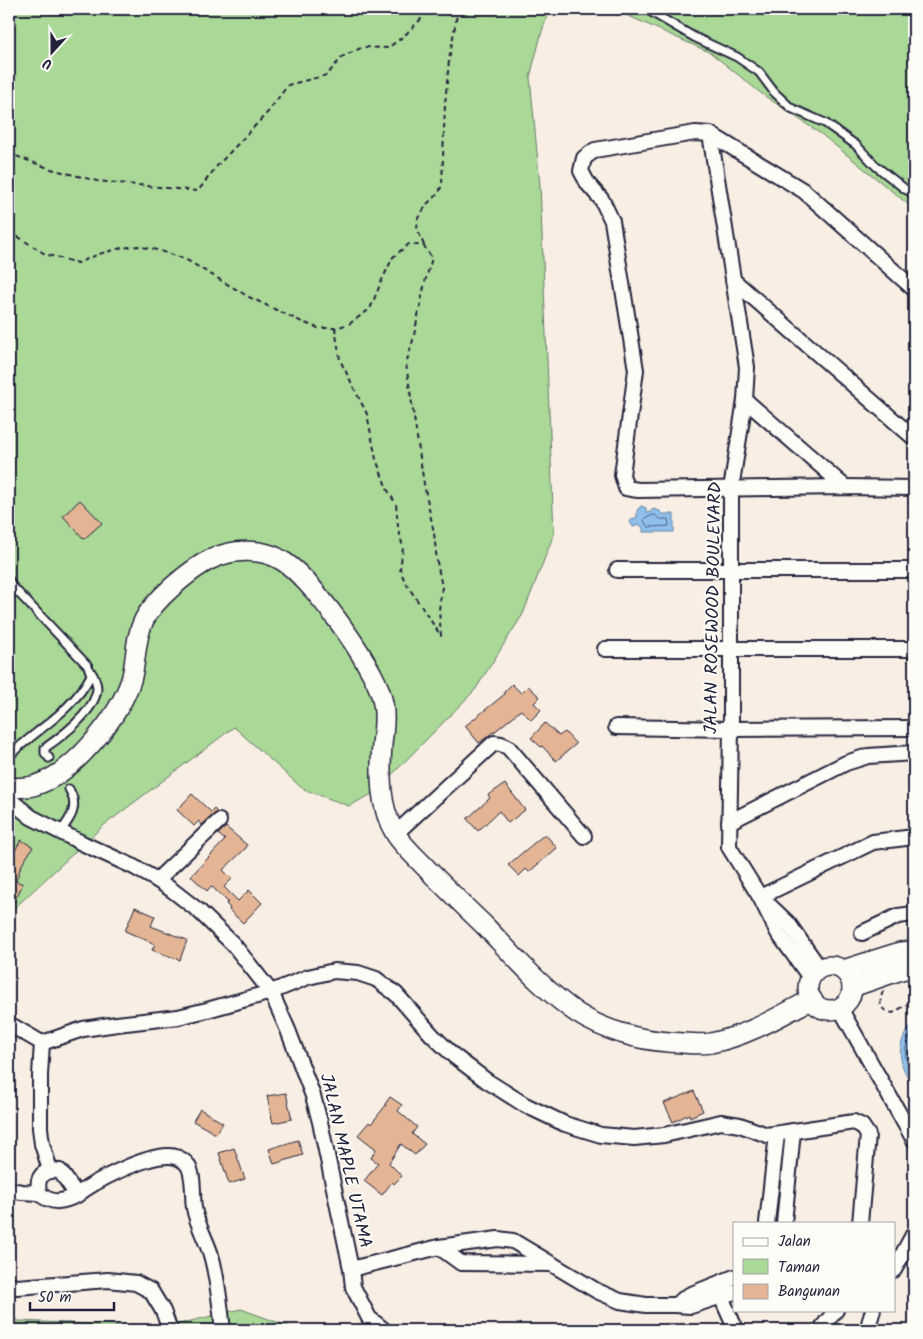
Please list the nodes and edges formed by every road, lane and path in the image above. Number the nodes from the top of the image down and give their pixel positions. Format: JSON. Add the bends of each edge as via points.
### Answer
{"nodes":[{"id":1,"x":437,"y":9,"type":"edge"},
{"id":2,"x":458,"y":9,"type":"edge"},
{"id":3,"x":646,"y":9,"type":"edge"},
{"id":4,"x":710,"y":134,"type":"junction"},
{"id":5,"x":9,"y":151,"type":"edge"},
{"id":6,"x":914,"y":194,"type":"edge"},
{"id":7,"x":9,"y":234,"type":"edge"},
{"id":8,"x":424,"y":246,"type":"junction"},
{"id":9,"x":732,"y":280,"type":"junction"},
{"id":10,"x":914,"y":289,"type":"edge"},
{"id":11,"x":335,"y":328,"type":"junction"},
{"id":12,"x":745,"y":400,"type":"junction"},
{"id":13,"x":914,"y":438,"type":"edge"},
{"id":14,"x":845,"y":487,"type":"junction"},
{"id":15,"x":914,"y":488,"type":"edge"},
{"id":16,"x":731,"y":489,"type":"junction"},
{"id":17,"x":617,"y":570,"type":"dead end"},
{"id":18,"x":731,"y":570,"type":"junction"},
{"id":19,"x":914,"y":570,"type":"edge"},
{"id":20,"x":9,"y":580,"type":"edge"},
{"id":21,"x":605,"y":649,"type":"dead end"},
{"id":22,"x":731,"y":649,"type":"junction"},
{"id":23,"x":914,"y":649,"type":"edge"},
{"id":24,"x":88,"y":666,"type":"junction"},
{"id":25,"x":616,"y":727,"type":"dead end"},
{"id":26,"x":914,"y":728,"type":"edge"},
{"id":27,"x":731,"y":729,"type":"junction"},
{"id":28,"x":12,"y":747,"type":"edge"},
{"id":29,"x":914,"y":754,"type":"edge"},
{"id":30,"x":9,"y":756,"type":"edge"},
{"id":31,"x":49,"y":758,"type":"dead end"},
{"id":32,"x":9,"y":787,"type":"edge"},
{"id":33,"x":69,"y":789,"type":"dead end"},
{"id":34,"x":9,"y":798,"type":"edge"},
{"id":35,"x":219,"y":821,"type":"dead end"},
{"id":36,"x":730,"y":822,"type":"junction"},
{"id":37,"x":60,"y":832,"type":"junction"},
{"id":38,"x":395,"y":834,"type":"junction"},
{"id":39,"x":584,"y":836,"type":"dead end"},
{"id":40,"x":914,"y":837,"type":"edge"},
{"id":41,"x":158,"y":880,"type":"junction"},
{"id":42,"x":760,"y":897,"type":"junction"},
{"id":43,"x":914,"y":914,"type":"edge"},
{"id":44,"x":862,"y":933,"type":"dead end"},
{"id":45,"x":914,"y":951,"type":"edge"},
{"id":46,"x":914,"y":969,"type":"edge"},
{"id":47,"x":843,"y":970,"type":"junction"},
{"id":48,"x":815,"y":974,"type":"junction"},
{"id":49,"x":881,"y":977,"type":"junction"},
{"id":50,"x":852,"y":987,"type":"junction"},
{"id":51,"x":271,"y":992,"type":"junction"},
{"id":52,"x":812,"y":999,"type":"junction"},
{"id":53,"x":914,"y":1000,"type":"edge"},
{"id":54,"x":840,"y":1008,"type":"junction"},
{"id":55,"x":9,"y":1024,"type":"edge"},
{"id":56,"x":42,"y":1043,"type":"junction"},
{"id":57,"x":794,"y":1131,"type":"junction"},
{"id":58,"x":777,"y":1134,"type":"junction"},
{"id":59,"x":914,"y":1140,"type":"edge"},
{"id":60,"x":50,"y":1170,"type":"junction"},
{"id":61,"x":9,"y":1190,"type":"edge"},
{"id":62,"x":39,"y":1193,"type":"junction"},
{"id":63,"x":78,"y":1194,"type":"junction"},
{"id":64,"x":767,"y":1222,"type":"edge"},
{"id":65,"x":784,"y":1222,"type":"edge"},
{"id":66,"x":860,"y":1222,"type":"edge"},
{"id":67,"x":914,"y":1233,"type":"edge"},
{"id":68,"x":439,"y":1248,"type":"junction"},
{"id":69,"x":552,"y":1264,"type":"junction"},
{"id":70,"x":896,"y":1266,"type":"edge"},
{"id":71,"x":351,"y":1269,"type":"junction"},
{"id":72,"x":733,"y":1278,"type":"edge"},
{"id":73,"x":9,"y":1285,"type":"edge"},
{"id":74,"x":718,"y":1291,"type":"junction"},
{"id":75,"x":733,"y":1292,"type":"edge"},
{"id":76,"x":834,"y":1312,"type":"edge"},
{"id":77,"x":872,"y":1312,"type":"edge"},
{"id":78,"x":170,"y":1330,"type":"edge"},
{"id":79,"x":223,"y":1330,"type":"edge"},
{"id":80,"x":384,"y":1330,"type":"edge"},
{"id":81,"x":736,"y":1330,"type":"edge"},
{"id":82,"x":820,"y":1330,"type":"edge"},
{"id":83,"x":867,"y":1330,"type":"edge"}],
"edges":[{"from":1,"to":5,"type":"path","via":[[428,12],[388,48],[363,47],[342,57],[326,74],[288,85],[198,191],[97,181],[51,169]]},
{"from":2,"to":8,"type":"path","via":[[449,60],[442,184],[439,193],[418,218],[417,229]]},
{"from":3,"to":6,"type":"lane","via":[[759,72],[791,108],[825,123]]},
{"from":4,"to":9,"type":"street","name":"JALAN ROSEWOOD BOULEVARD"},
{"from":4,"to":10,"type":"street","via":[[804,191]]},
{"from":4,"to":16,"type":"street","via":[[695,133],[595,150],[584,158],[581,170],[612,221],[636,370],[622,475],[626,488]]},
{"from":7,"to":11,"type":"path","via":[[44,254],[78,263],[121,248],[138,246],[158,250],[185,259],[249,297],[302,322],[318,328]]},
{"from":8,"to":11,"type":"path","via":[[409,244],[393,257],[370,309],[349,324]]},
{"from":8,"to":11,"type":"path","via":[[432,258],[406,364],[442,587],[439,610],[441,636],[405,582],[400,569],[403,548],[396,504],[376,459],[367,414],[340,360]]},
{"from":9,"to":12,"type":"street","name":"JALAN ROSEWOOD BOULEVARD","via":[[747,367]]},
{"from":9,"to":13,"type":"street"},
{"from":12,"to":14,"type":"street"},
{"from":12,"to":16,"type":"street","name":"JALAN ROSEWOOD BOULEVARD"},
{"from":14,"to":15,"type":"street"},
{"from":14,"to":16,"type":"street"},
{"from":16,"to":18,"type":"street","name":"JALAN ROSEWOOD BOULEVARD"},
{"from":17,"to":18,"type":"street"},
{"from":18,"to":19,"type":"street"},
{"from":18,"to":22,"type":"street","name":"JALAN ROSEWOOD BOULEVARD"},
{"from":20,"to":24,"type":"lane"},
{"from":21,"to":22,"type":"street"},
{"from":22,"to":23,"type":"street"},
{"from":22,"to":27,"type":"street","name":"JALAN ROSEWOOD BOULEVARD"},
{"from":24,"to":28,"type":"lane","via":[[91,675],[78,696],[62,712]]},
{"from":24,"to":31,"type":"lane","via":[[97,689],[93,701],[66,732],[45,748]]},
{"from":25,"to":27,"type":"street"},
{"from":26,"to":27,"type":"street"},
{"from":27,"to":36,"type":"street","name":"JALAN ROSEWOOD BOULEVARD"},
{"from":28,"to":30,"type":"lane"},
{"from":29,"to":36,"type":"street","via":[[868,756],[846,763]]},
{"from":32,"to":38,"type":"street","via":[[34,786],[61,774],[107,726],[123,701],[132,677],[137,640],[145,618],[160,598],[191,570],[214,557],[236,552],[259,552],[280,559],[295,570],[321,599],[371,671],[381,696],[384,718],[382,791],[386,814]]},
{"from":33,"to":37,"type":"lane","via":[[74,810]]},
{"from":34,"to":37,"type":"street","name":"JALAN MAPLE UTAMA","via":[[31,817]]},
{"from":35,"to":41,"type":"street"},
{"from":36,"to":42,"type":"street","name":"JALAN ROSEWOOD BOULEVARD","via":[[729,846]]},
{"from":37,"to":41,"type":"street","name":"JALAN MAPLE UTAMA"},
{"from":38,"to":39,"type":"street","via":[[494,743],[508,747]]},
{"from":38,"to":52,"type":"street","via":[[548,990],[578,1014],[612,1030],[646,1040],[710,1043],[762,1025]]},
{"from":40,"to":42,"type":"street","via":[[873,842]]},
{"from":41,"to":51,"type":"street","name":"JALAN MAPLE UTAMA","via":[[219,930]]},
{"from":42,"to":48,"type":"street","name":"JALAN ROSEWOOD BOULEVARD","via":[[778,933]]},
{"from":43,"to":44,"type":"street","via":[[898,916]]},
{"from":45,"to":47,"type":"street","via":[[900,952]]},
{"from":46,"to":49,"type":"street"},
{"from":47,"to":48,"type":"street","via":[[826,966]]},
{"from":47,"to":50,"type":"street"},
{"from":48,"to":52,"type":"street","via":[[809,986]]},
{"from":49,"to":50,"type":"street"},
{"from":49,"to":53,"type":"path","via":[[884,986],[880,1002],[886,1012],[893,1013]]},
{"from":50,"to":54,"type":"street","via":[[849,999]]},
{"from":51,"to":56,"type":"street","via":[[178,1017],[83,1029]]},
{"from":51,"to":58,"type":"street","via":[[308,977],[334,971],[358,973],[376,979],[396,994],[454,1056],[487,1081],[525,1105],[565,1124],[601,1135],[634,1138],[664,1135],[721,1122],[767,1135]]},
{"from":51,"to":71,"type":"street","name":"JALAN MAPLE UTAMA","via":[[313,1096]]},
{"from":52,"to":54,"type":"street","via":[[824,1009]]},
{"from":54,"to":59,"type":"street"},
{"from":55,"to":56,"type":"street"},
{"from":56,"to":60,"type":"street","via":[[40,1128]]},
{"from":57,"to":58,"type":"street"},
{"from":57,"to":65,"type":"street"},
{"from":57,"to":66,"type":"street","via":[[854,1122],[862,1126],[868,1135]]},
{"from":58,"to":64,"type":"street"},
{"from":60,"to":62,"type":"street","via":[[42,1174],[38,1183]]},
{"from":60,"to":63,"type":"street","via":[[60,1171]]},
{"from":61,"to":62,"type":"street"},
{"from":62,"to":63,"type":"street","via":[[47,1200],[56,1201]]},
{"from":63,"to":79,"type":"street","via":[[112,1174],[157,1157],[178,1157],[187,1164],[196,1215],[218,1283]]},
{"from":67,"to":70,"type":"street"},
{"from":68,"to":69,"type":"street","via":[[461,1263]]},
{"from":68,"to":69,"type":"street","name":"JALAN MAPLE UTAMA","via":[[498,1239],[513,1241]]},
{"from":68,"to":71,"type":"street","name":"JALAN MAPLE UTAMA"},
{"from":69,"to":74,"type":"street","name":"JALAN MAPLE UTAMA","via":[[597,1291],[620,1301],[646,1306],[691,1306]]},
{"from":71,"to":80,"type":"street","via":[[353,1287],[369,1318]]},
{"from":72,"to":74,"type":"street","name":"JALAN MAPLE UTAMA"},
{"from":73,"to":78,"type":"street","via":[[108,1280],[136,1283],[151,1291],[164,1311]]},
{"from":74,"to":75,"type":"street","name":"JALAN MAPLE UTAMA"},
{"from":74,"to":81,"type":"street"},
{"from":76,"to":82,"type":"street"},
{"from":77,"to":83,"type":"street"}]}
